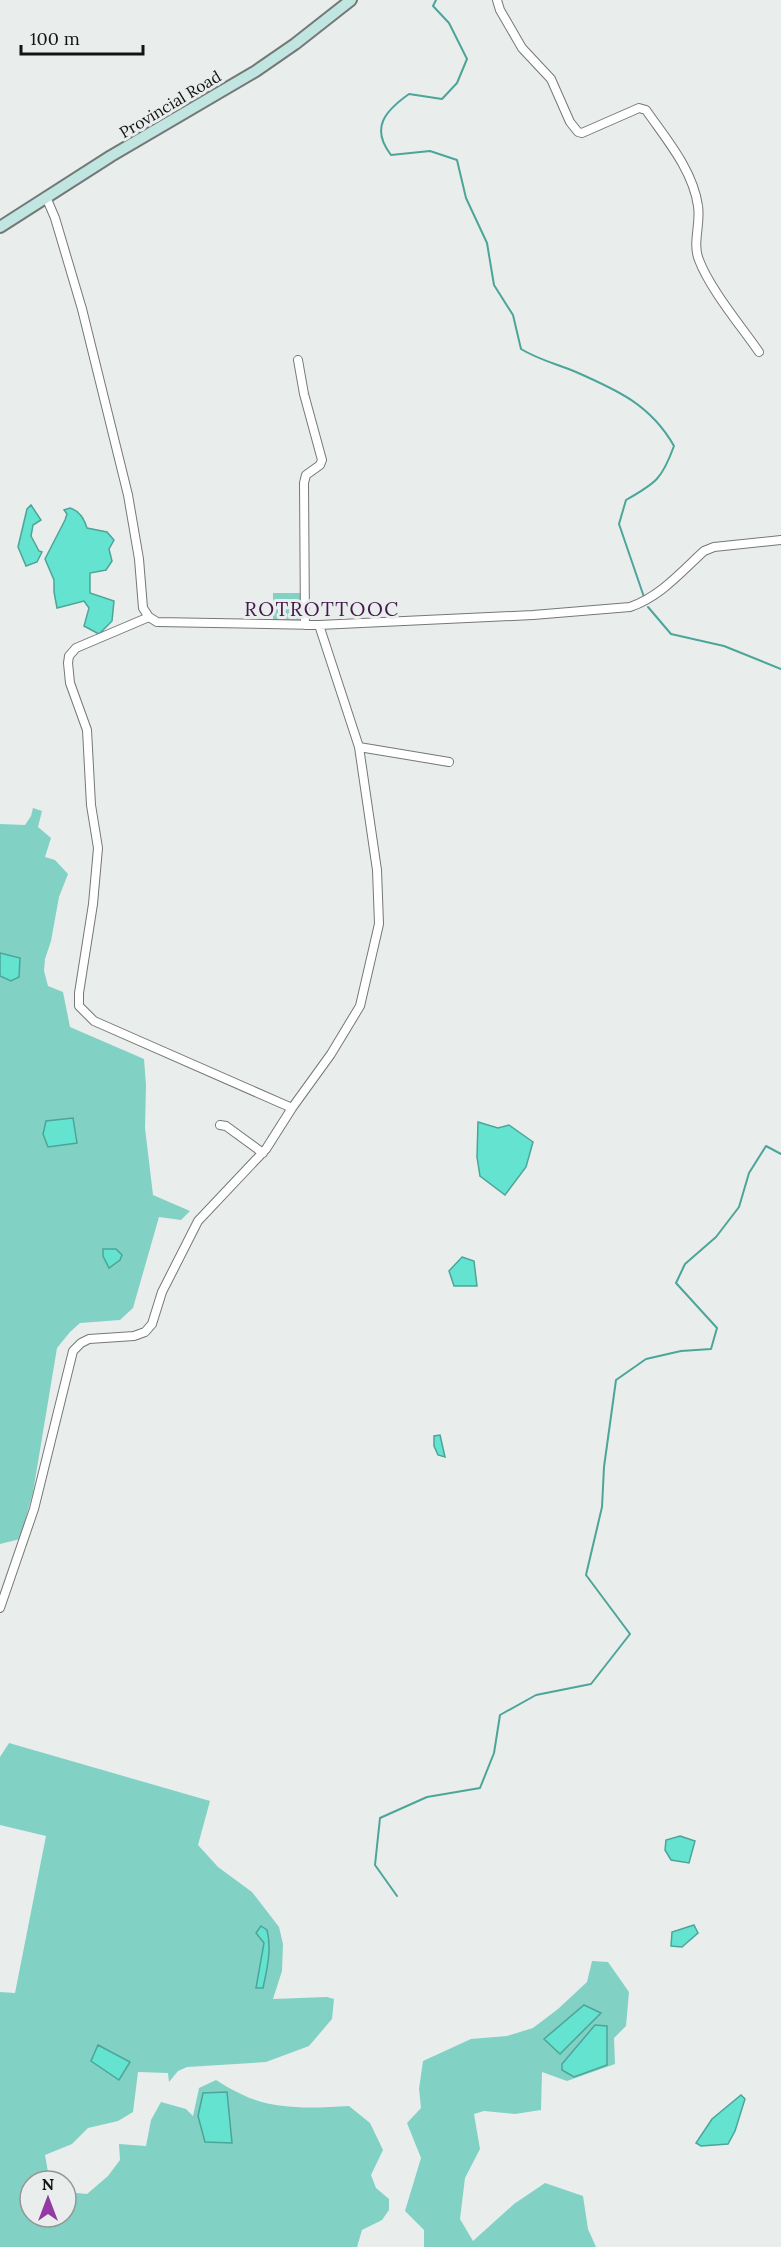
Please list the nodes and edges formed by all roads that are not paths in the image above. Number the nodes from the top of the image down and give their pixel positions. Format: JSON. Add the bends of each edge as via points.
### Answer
{"nodes":[{"id":1,"x":351,"y":0,"type":"edge"},
{"id":2,"x":497,"y":0,"type":"edge"},
{"id":3,"x":46,"y":197,"type":"junction"},
{"id":4,"x":0,"y":227,"type":"edge"},
{"id":5,"x":759,"y":352,"type":"dead end"},
{"id":6,"x":298,"y":360,"type":"dead end"},
{"id":7,"x":781,"y":540,"type":"edge"},
{"id":8,"x":149,"y":617,"type":"junction"},
{"id":9,"x":305,"y":625,"type":"junction"},
{"id":10,"x":319,"y":625,"type":"junction"},
{"id":11,"x":358,"y":747,"type":"junction"},
{"id":12,"x":449,"y":762,"type":"dead end"},
{"id":13,"x":292,"y":1108,"type":"junction"},
{"id":14,"x":220,"y":1125,"type":"dead end"},
{"id":15,"x":263,"y":1153,"type":"junction"},
{"id":16,"x":0,"y":1608,"type":"edge"}],
"edges":[{"from":1,"to":3,"type":"main road","name":"Provincial Road","via":[[256,71]]},
{"from":2,"to":5,"type":"street","via":[[522,48],[551,79],[578,132],[639,108],[646,110],[682,162],[695,195],[698,259]]},
{"from":3,"to":4,"type":"main road","name":"Provincial Road"},
{"from":3,"to":8,"type":"street","via":[[94,352],[128,495],[143,608]]},
{"from":6,"to":9,"type":"street","via":[[322,460],[304,478]]},
{"from":7,"to":10,"type":"street","via":[[704,551],[658,594],[630,607]]},
{"from":8,"to":9,"type":"street","via":[[157,622]]},
{"from":8,"to":13,"type":"street","via":[[76,648],[69,656],[70,683],[87,730],[98,848],[79,1006],[94,1021]]},
{"from":9,"to":10,"type":"street"},
{"from":10,"to":11,"type":"street"},
{"from":11,"to":12,"type":"street"},
{"from":11,"to":13,"type":"street","via":[[377,870],[379,924],[360,1006]]},
{"from":13,"to":15,"type":"street"},
{"from":14,"to":15,"type":"street"},
{"from":15,"to":16,"type":"street","via":[[198,1221],[146,1332],[89,1339],[73,1351],[34,1509]]}]}
